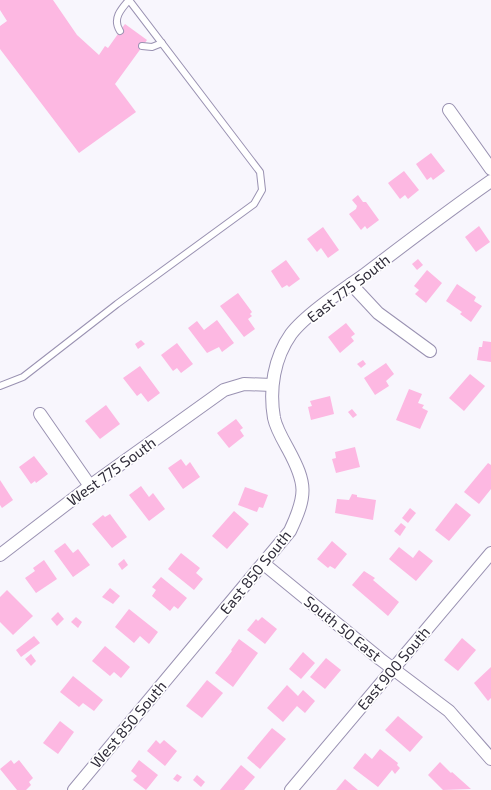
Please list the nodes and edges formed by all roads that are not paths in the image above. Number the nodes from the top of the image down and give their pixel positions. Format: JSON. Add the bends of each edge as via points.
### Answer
{"nodes":[{"id":1,"x":129,"y":0,"type":"edge"},
{"id":2,"x":120,"y":31,"type":"dead end"},
{"id":3,"x":162,"y":43,"type":"junction"},
{"id":4,"x":142,"y":46,"type":"dead end"},
{"id":5,"x":449,"y":110,"type":"dead end"},
{"id":6,"x":491,"y":169,"type":"edge"},
{"id":7,"x":491,"y":181,"type":"edge"},
{"id":8,"x":352,"y":284,"type":"junction"},
{"id":9,"x":430,"y":351,"type":"dead end"},
{"id":10,"x":272,"y":385,"type":"junction"},
{"id":11,"x":0,"y":386,"type":"edge"},
{"id":12,"x":40,"y":414,"type":"dead end"},
{"id":13,"x":90,"y":486,"type":"junction"},
{"id":14,"x":491,"y":553,"type":"edge"},
{"id":15,"x":0,"y":555,"type":"edge"},
{"id":16,"x":264,"y":564,"type":"junction"},
{"id":17,"x":183,"y":659,"type":"joint"},
{"id":18,"x":392,"y":668,"type":"junction"},
{"id":19,"x":491,"y":759,"type":"edge"},
{"id":20,"x":293,"y":787,"type":"edge"},
{"id":21,"x":74,"y":790,"type":"edge"}],
"edges":[{"from":1,"to":2,"type":"lane","via":[[117,17]]},
{"from":1,"to":3,"type":"lane"},
{"from":3,"to":4,"type":"lane","via":[[152,47]]},
{"from":3,"to":11,"type":"lane","via":[[260,172],[262,190],[254,204],[117,304],[23,377]]},
{"from":5,"to":6,"type":"street"},
{"from":7,"to":8,"type":"street","name":"East 775 South"},
{"from":8,"to":9,"type":"street","via":[[378,313]]},
{"from":8,"to":10,"type":"street","name":"East 775 South","via":[[313,313],[292,333],[279,355]]},
{"from":10,"to":13,"type":"street","name":"West 775 South","via":[[244,384],[224,390]]},
{"from":10,"to":16,"type":"street","name":"East 850 South","via":[[274,419],[298,468],[303,488],[301,507],[290,531]]},
{"from":12,"to":13,"type":"street"},
{"from":13,"to":15,"type":"street","name":"West 775 South"},
{"from":14,"to":18,"type":"street","name":"East 900 South"},
{"from":16,"to":17,"type":"street","name":"East 850 South"},
{"from":16,"to":18,"type":"street","name":"South 50 East"},
{"from":17,"to":21,"type":"street","name":"West 850 South"},
{"from":18,"to":19,"type":"street","name":"South 50 East","via":[[450,711]]},
{"from":18,"to":20,"type":"street","name":"East 900 South"}]}
